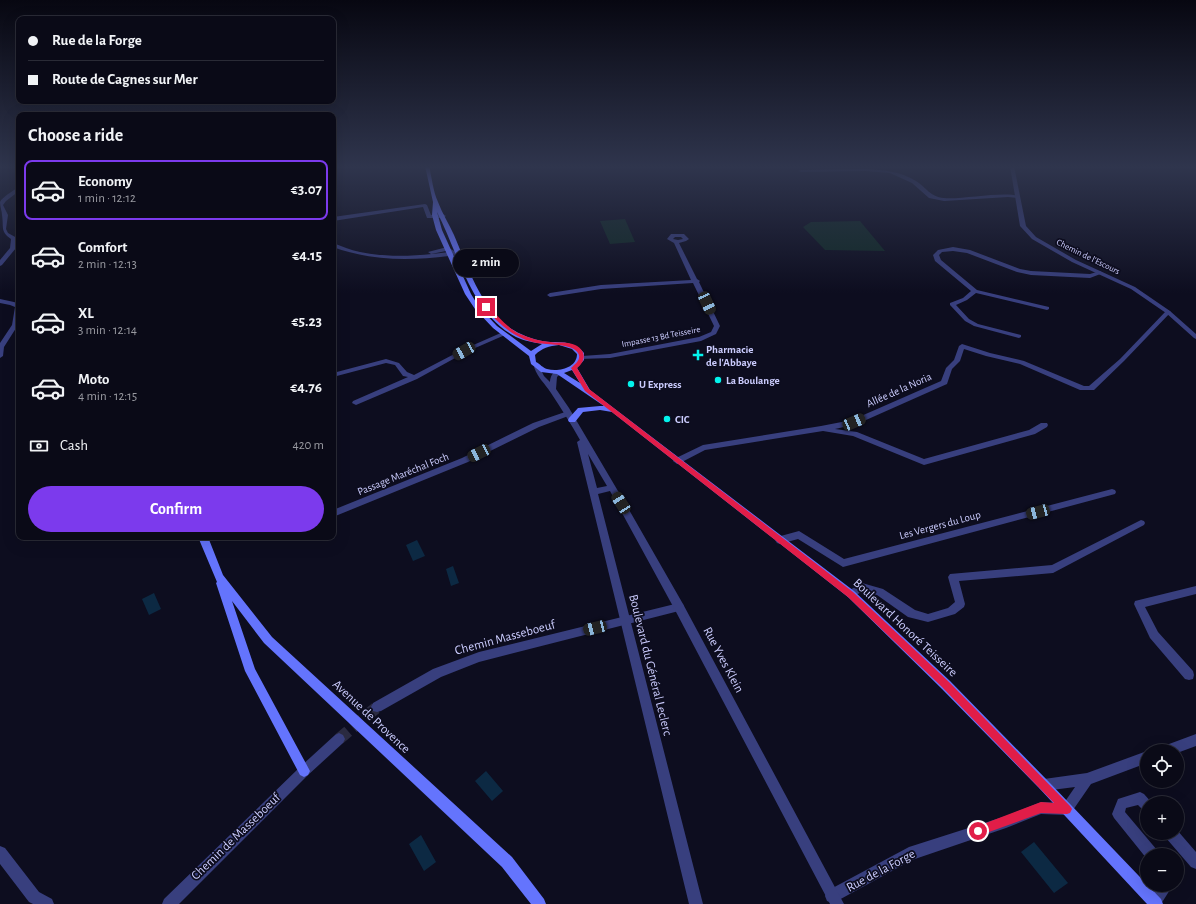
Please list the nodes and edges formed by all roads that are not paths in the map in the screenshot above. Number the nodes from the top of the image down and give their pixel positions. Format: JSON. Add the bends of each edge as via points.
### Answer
{"nodes":[{"id":1,"x":2,"y":208,"type":"edge"},
{"id":2,"x":404,"y":208,"type":"edge"},
{"id":3,"x":426,"y":208,"type":"edge"},
{"id":4,"x":435,"y":208,"type":"edge"},
{"id":5,"x":439,"y":208,"type":"edge"},
{"id":6,"x":1020,"y":208,"type":"edge"},
{"id":7,"x":443,"y":216,"type":"junction"},
{"id":8,"x":435,"y":217,"type":"junction"},
{"id":9,"x":336,"y":219,"type":"edge"},
{"id":10,"x":448,"y":228,"type":"junction"},
{"id":11,"x":676,"y":242,"type":"dead end"},
{"id":12,"x":336,"y":246,"type":"edge"},
{"id":13,"x":449,"y":251,"type":"junction"},
{"id":14,"x":0,"y":264,"type":"edge"},
{"id":15,"x":1100,"y":273,"type":"junction"},
{"id":16,"x":697,"y":281,"type":"junction"},
{"id":17,"x":975,"y":291,"type":"junction"},
{"id":18,"x":550,"y":295,"type":"dead end"},
{"id":19,"x":0,"y":301,"type":"edge"},
{"id":20,"x":16,"y":305,"type":"edge"},
{"id":21,"x":486,"y":307,"type":"junction"},
{"id":22,"x":1047,"y":308,"type":"dead end"},
{"id":23,"x":1168,"y":312,"type":"junction"},
{"id":24,"x":16,"y":319,"type":"edge"},
{"id":25,"x":503,"y":334,"type":"junction"},
{"id":26,"x":1019,"y":336,"type":"dead end"},
{"id":27,"x":1196,"y":337,"type":"edge"},
{"id":28,"x":550,"y":344,"type":"junction"},
{"id":29,"x":532,"y":355,"type":"junction"},
{"id":30,"x":0,"y":356,"type":"edge"},
{"id":31,"x":582,"y":358,"type":"junction"},
{"id":32,"x":537,"y":367,"type":"junction"},
{"id":33,"x":574,"y":368,"type":"junction"},
{"id":34,"x":558,"y":372,"type":"junction"},
{"id":35,"x":336,"y":375,"type":"edge"},
{"id":36,"x":415,"y":378,"type":"junction"},
{"id":37,"x":552,"y":389,"type":"junction"},
{"id":38,"x":587,"y":390,"type":"junction"},
{"id":39,"x":356,"y":403,"type":"dead end"},
{"id":40,"x":614,"y":411,"type":"junction"},
{"id":41,"x":570,"y":416,"type":"junction"},
{"id":42,"x":1044,"y":425,"type":"dead end"},
{"id":43,"x":821,"y":429,"type":"junction"},
{"id":44,"x":579,"y":432,"type":"junction"},
{"id":45,"x":677,"y":460,"type":"junction"},
{"id":46,"x":611,"y":488,"type":"junction"},
{"id":47,"x":594,"y":492,"type":"junction"},
{"id":48,"x":1112,"y":492,"type":"dead end"},
{"id":49,"x":336,"y":513,"type":"edge"},
{"id":50,"x":1141,"y":523,"type":"dead end"},
{"id":51,"x":204,"y":540,"type":"edge"},
{"id":52,"x":780,"y":540,"type":"junction"},
{"id":53,"x":219,"y":577,"type":"junction"},
{"id":54,"x":1196,"y":590,"type":"edge"},
{"id":55,"x":850,"y":594,"type":"junction"},
{"id":56,"x":679,"y":608,"type":"junction"},
{"id":57,"x":625,"y":621,"type":"junction"},
{"id":58,"x":1188,"y":675,"type":"dead end"},
{"id":59,"x":378,"y":707,"type":"tunnel mouth"},
{"id":60,"x":339,"y":739,"type":"tunnel mouth"},
{"id":61,"x":1196,"y":740,"type":"edge"},
{"id":62,"x":1184,"y":744,"type":"edge"},
{"id":63,"x":1140,"y":760,"type":"edge"},
{"id":64,"x":304,"y":771,"type":"junction"},
{"id":65,"x":1087,"y":779,"type":"junction"},
{"id":66,"x":1044,"y":784,"type":"junction"},
{"id":67,"x":1140,"y":798,"type":"edge"},
{"id":68,"x":1067,"y":809,"type":"junction"},
{"id":69,"x":1177,"y":840,"type":"edge"},
{"id":70,"x":1146,"y":848,"type":"edge"},
{"id":71,"x":0,"y":853,"type":"edge"},
{"id":72,"x":1196,"y":862,"type":"edge"},
{"id":73,"x":1162,"y":892,"type":"edge"},
{"id":74,"x":834,"y":900,"type":"edge"},
{"id":75,"x":1155,"y":903,"type":"edge"},
{"id":76,"x":47,"y":904,"type":"edge"},
{"id":77,"x":169,"y":904,"type":"edge"},
{"id":78,"x":539,"y":904,"type":"edge"},
{"id":79,"x":696,"y":904,"type":"edge"}],
"edges":[{"from":1,"to":14,"type":"street","via":[[5,215],[3,229],[14,238],[13,248]]},
{"from":2,"to":9,"type":"street"},
{"from":3,"to":8,"type":"street","via":[[429,217]]},
{"from":4,"to":8,"type":"main road"},
{"from":5,"to":7,"type":"main road"},
{"from":6,"to":15,"type":"street","name":"Chemin de l'Escours","via":[[1023,226],[1034,238]]},
{"from":7,"to":8,"type":"street"},
{"from":7,"to":10,"type":"main road"},
{"from":8,"to":13,"type":"main road"},
{"from":10,"to":13,"type":"main road","via":[[446,232],[452,246]]},
{"from":10,"to":21,"type":"main road","via":[[475,289]]},
{"from":11,"to":16,"type":"street","name":"Impasse 13 Bd Teisseire"},
{"from":12,"to":13,"type":"street","via":[[377,257],[415,256]]},
{"from":13,"to":21,"type":"street","via":[[456,254],[476,296]]},
{"from":13,"to":25,"type":"main road","via":[[462,283],[477,308]]},
{"from":15,"to":17,"type":"street","via":[[1090,276],[1031,273],[1019,271],[968,250],[940,251],[936,255],[938,261]]},
{"from":15,"to":23,"type":"street","name":"Chemin de l'Escours","via":[[1133,288]]},
{"from":16,"to":18,"type":"street","via":[[601,287]]},
{"from":16,"to":31,"type":"street","name":"Impasse 13 Bd Teisseire","via":[[717,326],[714,333],[701,339],[610,356]]},
{"from":17,"to":22,"type":"street"},
{"from":17,"to":26,"type":"street","via":[[965,299],[952,304],[967,320],[976,325]]},
{"from":19,"to":20,"type":"street"},
{"from":21,"to":28,"type":"main road","via":[[517,335]]},
{"from":23,"to":27,"type":"street","name":"Chemin de l'Escours"},
{"from":23,"to":43,"type":"street","name":"Allée de la Noria","via":[[1091,388],[1082,388],[1022,362],[962,346],[957,361],[949,368],[944,382],[854,422]]},
{"from":24,"to":30,"type":"street"},
{"from":25,"to":29,"type":"main road"},
{"from":25,"to":36,"type":"street","via":[[464,351]]},
{"from":28,"to":29,"type":"main road","via":[[542,346]]},
{"from":28,"to":31,"type":"main road","via":[[572,346],[580,352]]},
{"from":29,"to":32,"type":"main road","via":[[533,363]]},
{"from":31,"to":33,"type":"main road"},
{"from":32,"to":34,"type":"main road"},
{"from":32,"to":37,"type":"street","name":"Rue Yves Klein"},
{"from":33,"to":34,"type":"main road"},
{"from":33,"to":38,"type":"main road","name":"Boulevard Honoré Teisseire"},
{"from":34,"to":37,"type":"street","via":[[554,377]]},
{"from":34,"to":38,"type":"main road","name":"Boulevard Honoré Teisseire"},
{"from":35,"to":36,"type":"street","via":[[386,362],[397,364],[405,374]]},
{"from":36,"to":39,"type":"street"},
{"from":37,"to":41,"type":"street","name":"Rue Yves Klein"},
{"from":38,"to":40,"type":"main road","name":"Boulevard Honoré Teisseire"},
{"from":40,"to":41,"type":"main road","via":[[590,408]]},
{"from":40,"to":45,"type":"main road","name":"Boulevard Honoré Teisseire"},
{"from":41,"to":44,"type":"street","name":"Rue Yves Klein"},
{"from":41,"to":49,"type":"street","name":"Passage Maréchal Foch","via":[[536,426],[465,460]]},
{"from":42,"to":43,"type":"street","via":[[1032,432],[924,462],[854,434]]},
{"from":43,"to":45,"type":"street","name":"Allée de la Noria","via":[[703,448]]},
{"from":44,"to":46,"type":"street","name":"Rue Yves Klein"},
{"from":44,"to":47,"type":"street","name":"Boulevard du Général Leclerc"},
{"from":45,"to":52,"type":"main road","name":"Boulevard Honoré Teisseire"},
{"from":46,"to":47,"type":"street"},
{"from":46,"to":56,"type":"street","name":"Rue Yves Klein"},
{"from":47,"to":57,"type":"street","name":"Boulevard du Général Leclerc"},
{"from":48,"to":52,"type":"street","name":"Les Vergers du Loup","via":[[844,563],[799,535]]},
{"from":50,"to":55,"type":"street","via":[[1053,569],[953,577],[960,604],[951,611],[928,618],[912,614],[880,592],[862,587]]},
{"from":51,"to":53,"type":"main road","name":"Avenue de Provence"},
{"from":52,"to":55,"type":"main road","name":"Boulevard Honoré Teisseire"},
{"from":53,"to":64,"type":"main road","via":[[250,671]]},
{"from":53,"to":78,"type":"main road","name":"Avenue de Provence","via":[[268,640],[507,862]]},
{"from":54,"to":58,"type":"street","via":[[1139,604],[1154,635]]},
{"from":55,"to":66,"type":"main road","name":"Boulevard Honoré Teisseire","via":[[946,684]]},
{"from":56,"to":57,"type":"street","name":"Chemin Masseboeuf"},
{"from":56,"to":74,"type":"street","name":"Rue Yves Klein"},
{"from":57,"to":59,"type":"street","name":"Chemin Masseboeuf","via":[[479,657],[437,673]]},
{"from":57,"to":79,"type":"street","name":"Boulevard du Général Leclerc"},
{"from":60,"to":64,"type":"street"},
{"from":61,"to":62,"type":"street"},
{"from":63,"to":65,"type":"street"},
{"from":64,"to":77,"type":"street","name":"Chemin de Masseboeuf"},
{"from":65,"to":66,"type":"street"},
{"from":65,"to":68,"type":"street"},
{"from":66,"to":68,"type":"main road","name":"Boulevard Honoré Teisseire"},
{"from":67,"to":70,"type":"street","via":[[1122,803],[1118,814]]},
{"from":68,"to":74,"type":"street","name":"Rue de la Forge","via":[[1041,808],[910,854]]},
{"from":68,"to":75,"type":"main road","name":"Boulevard Honoré Teisseire"},
{"from":69,"to":72,"type":"street"},
{"from":71,"to":76,"type":"street","via":[[34,897]]},
{"from":73,"to":75,"type":"street"}]}
